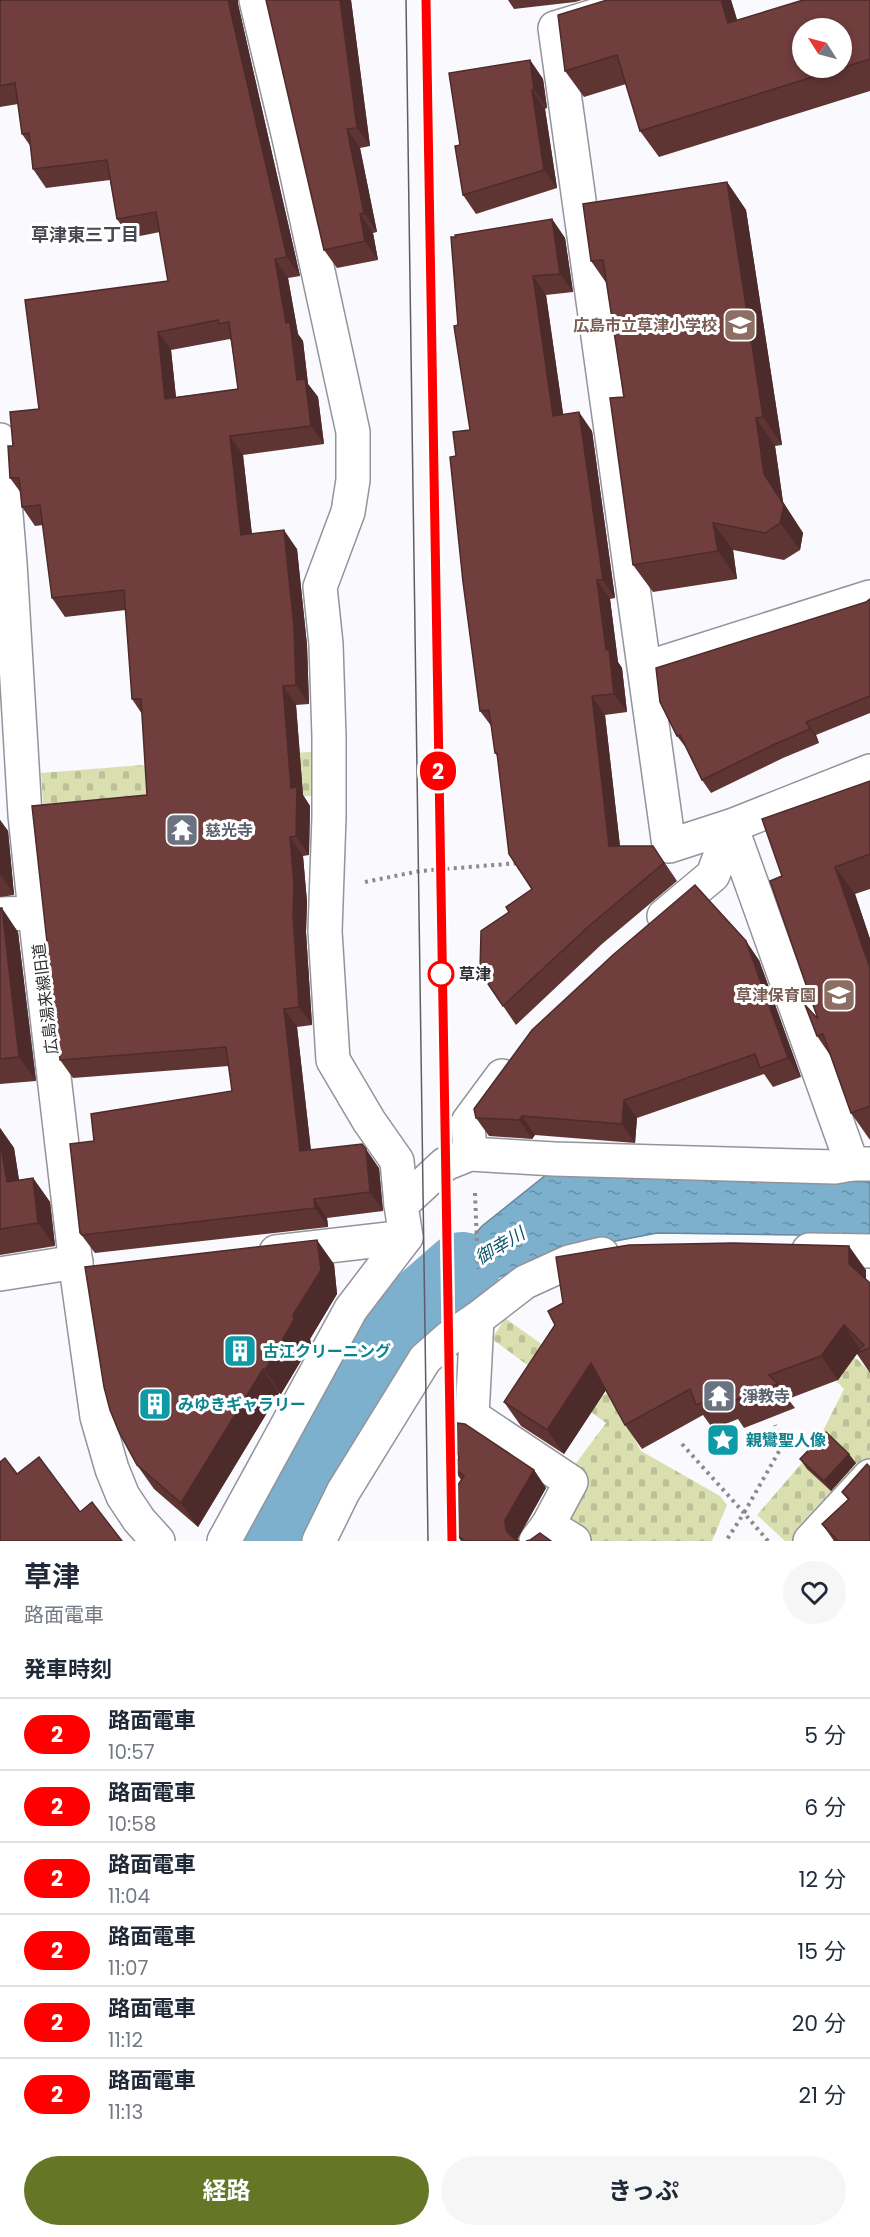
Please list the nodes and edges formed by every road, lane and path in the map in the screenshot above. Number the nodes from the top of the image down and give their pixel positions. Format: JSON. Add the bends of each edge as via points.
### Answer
{"nodes":[{"id":1,"x":256,"y":0,"type":"edge"},
{"id":2,"x":646,"y":0,"type":"edge"},
{"id":3,"x":0,"y":440,"type":"edge"},
{"id":4,"x":870,"y":597,"type":"edge"},
{"id":5,"x":646,"y":668,"type":"junction"},
{"id":6,"x":870,"y":771,"type":"edge"},
{"id":7,"x":731,"y":826,"type":"junction"},
{"id":8,"x":35,"y":913,"type":"junction"},
{"id":9,"x":0,"y":914,"type":"edge"},
{"id":10,"x":642,"y":935,"type":"edge"},
{"id":11,"x":517,"y":1055,"type":"edge"},
{"id":12,"x":470,"y":1154,"type":"junction"},
{"id":13,"x":861,"y":1164,"type":"edge"},
{"id":14,"x":401,"y":1205,"type":"junction"},
{"id":15,"x":477,"y":1219,"type":"dead end"},
{"id":16,"x":406,"y":1237,"type":"junction"},
{"id":17,"x":774,"y":1249,"type":"edge"},
{"id":18,"x":627,"y":1251,"type":"edge"},
{"id":19,"x":870,"y":1251,"type":"edge"},
{"id":20,"x":242,"y":1256,"type":"edge"},
{"id":21,"x":85,"y":1269,"type":"junction"},
{"id":22,"x":0,"y":1274,"type":"edge"},
{"id":23,"x":478,"y":1276,"type":"dead end"},
{"id":24,"x":477,"y":1318,"type":"junction"},
{"id":25,"x":775,"y":1425,"type":"dead end"},
{"id":26,"x":682,"y":1444,"type":"dead end"},
{"id":27,"x":870,"y":1476,"type":"edge"},
{"id":28,"x":744,"y":1514,"type":"junction"},
{"id":29,"x":553,"y":1536,"type":"edge"},
{"id":30,"x":158,"y":1541,"type":"edge"},
{"id":31,"x":224,"y":1541,"type":"edge"},
{"id":32,"x":320,"y":1541,"type":"edge"},
{"id":33,"x":726,"y":1541,"type":"edge"},
{"id":34,"x":768,"y":1541,"type":"edge"},
{"id":35,"x":810,"y":1541,"type":"edge"}],
"edges":[{"from":1,"to":14,"type":"street","via":[[353,432],[348,513],[320,587],[326,645],[329,817],[325,931],[333,1060],[397,1161]]},
{"from":2,"to":5,"type":"street","via":[[555,28]]},
{"from":3,"to":8,"type":"street","name":"広島湯来線旧道"},
{"from":4,"to":5,"type":"street"},
{"from":5,"to":7,"type":"street","via":[[669,846]]},
{"from":6,"to":7,"type":"street"},
{"from":7,"to":10,"type":"street","via":[[714,874]]},
{"from":7,"to":13,"type":"street"},
{"from":8,"to":9,"type":"street"},
{"from":8,"to":21,"type":"street","name":"広島湯来線旧道"},
{"from":11,"to":12,"type":"street","via":[[468,1122]]},
{"from":12,"to":13,"type":"street","via":[[824,1167]]},
{"from":12,"to":14,"type":"street","via":[[445,1164]]},
{"from":14,"to":16,"type":"street"},
{"from":15,"to":23,"type":"path"},
{"from":16,"to":20,"type":"street"},
{"from":16,"to":31,"type":"street","via":[[351,1310]]},
{"from":17,"to":19,"type":"street"},
{"from":18,"to":24,"type":"street","via":[[568,1262],[525,1282]]},
{"from":21,"to":22,"type":"street"},
{"from":21,"to":30,"type":"street","name":"広島湯来線旧道","via":[[97,1418],[123,1496]]},
{"from":24,"to":29,"type":"street","via":[[472,1416],[571,1482]]},
{"from":24,"to":32,"type":"street","via":[[425,1359],[343,1492]]},
{"from":25,"to":28,"type":"path","via":[[782,1446]]},
{"from":26,"to":28,"type":"path"},
{"from":27,"to":35,"type":"street"},
{"from":28,"to":33,"type":"path"},
{"from":28,"to":34,"type":"path"}]}
